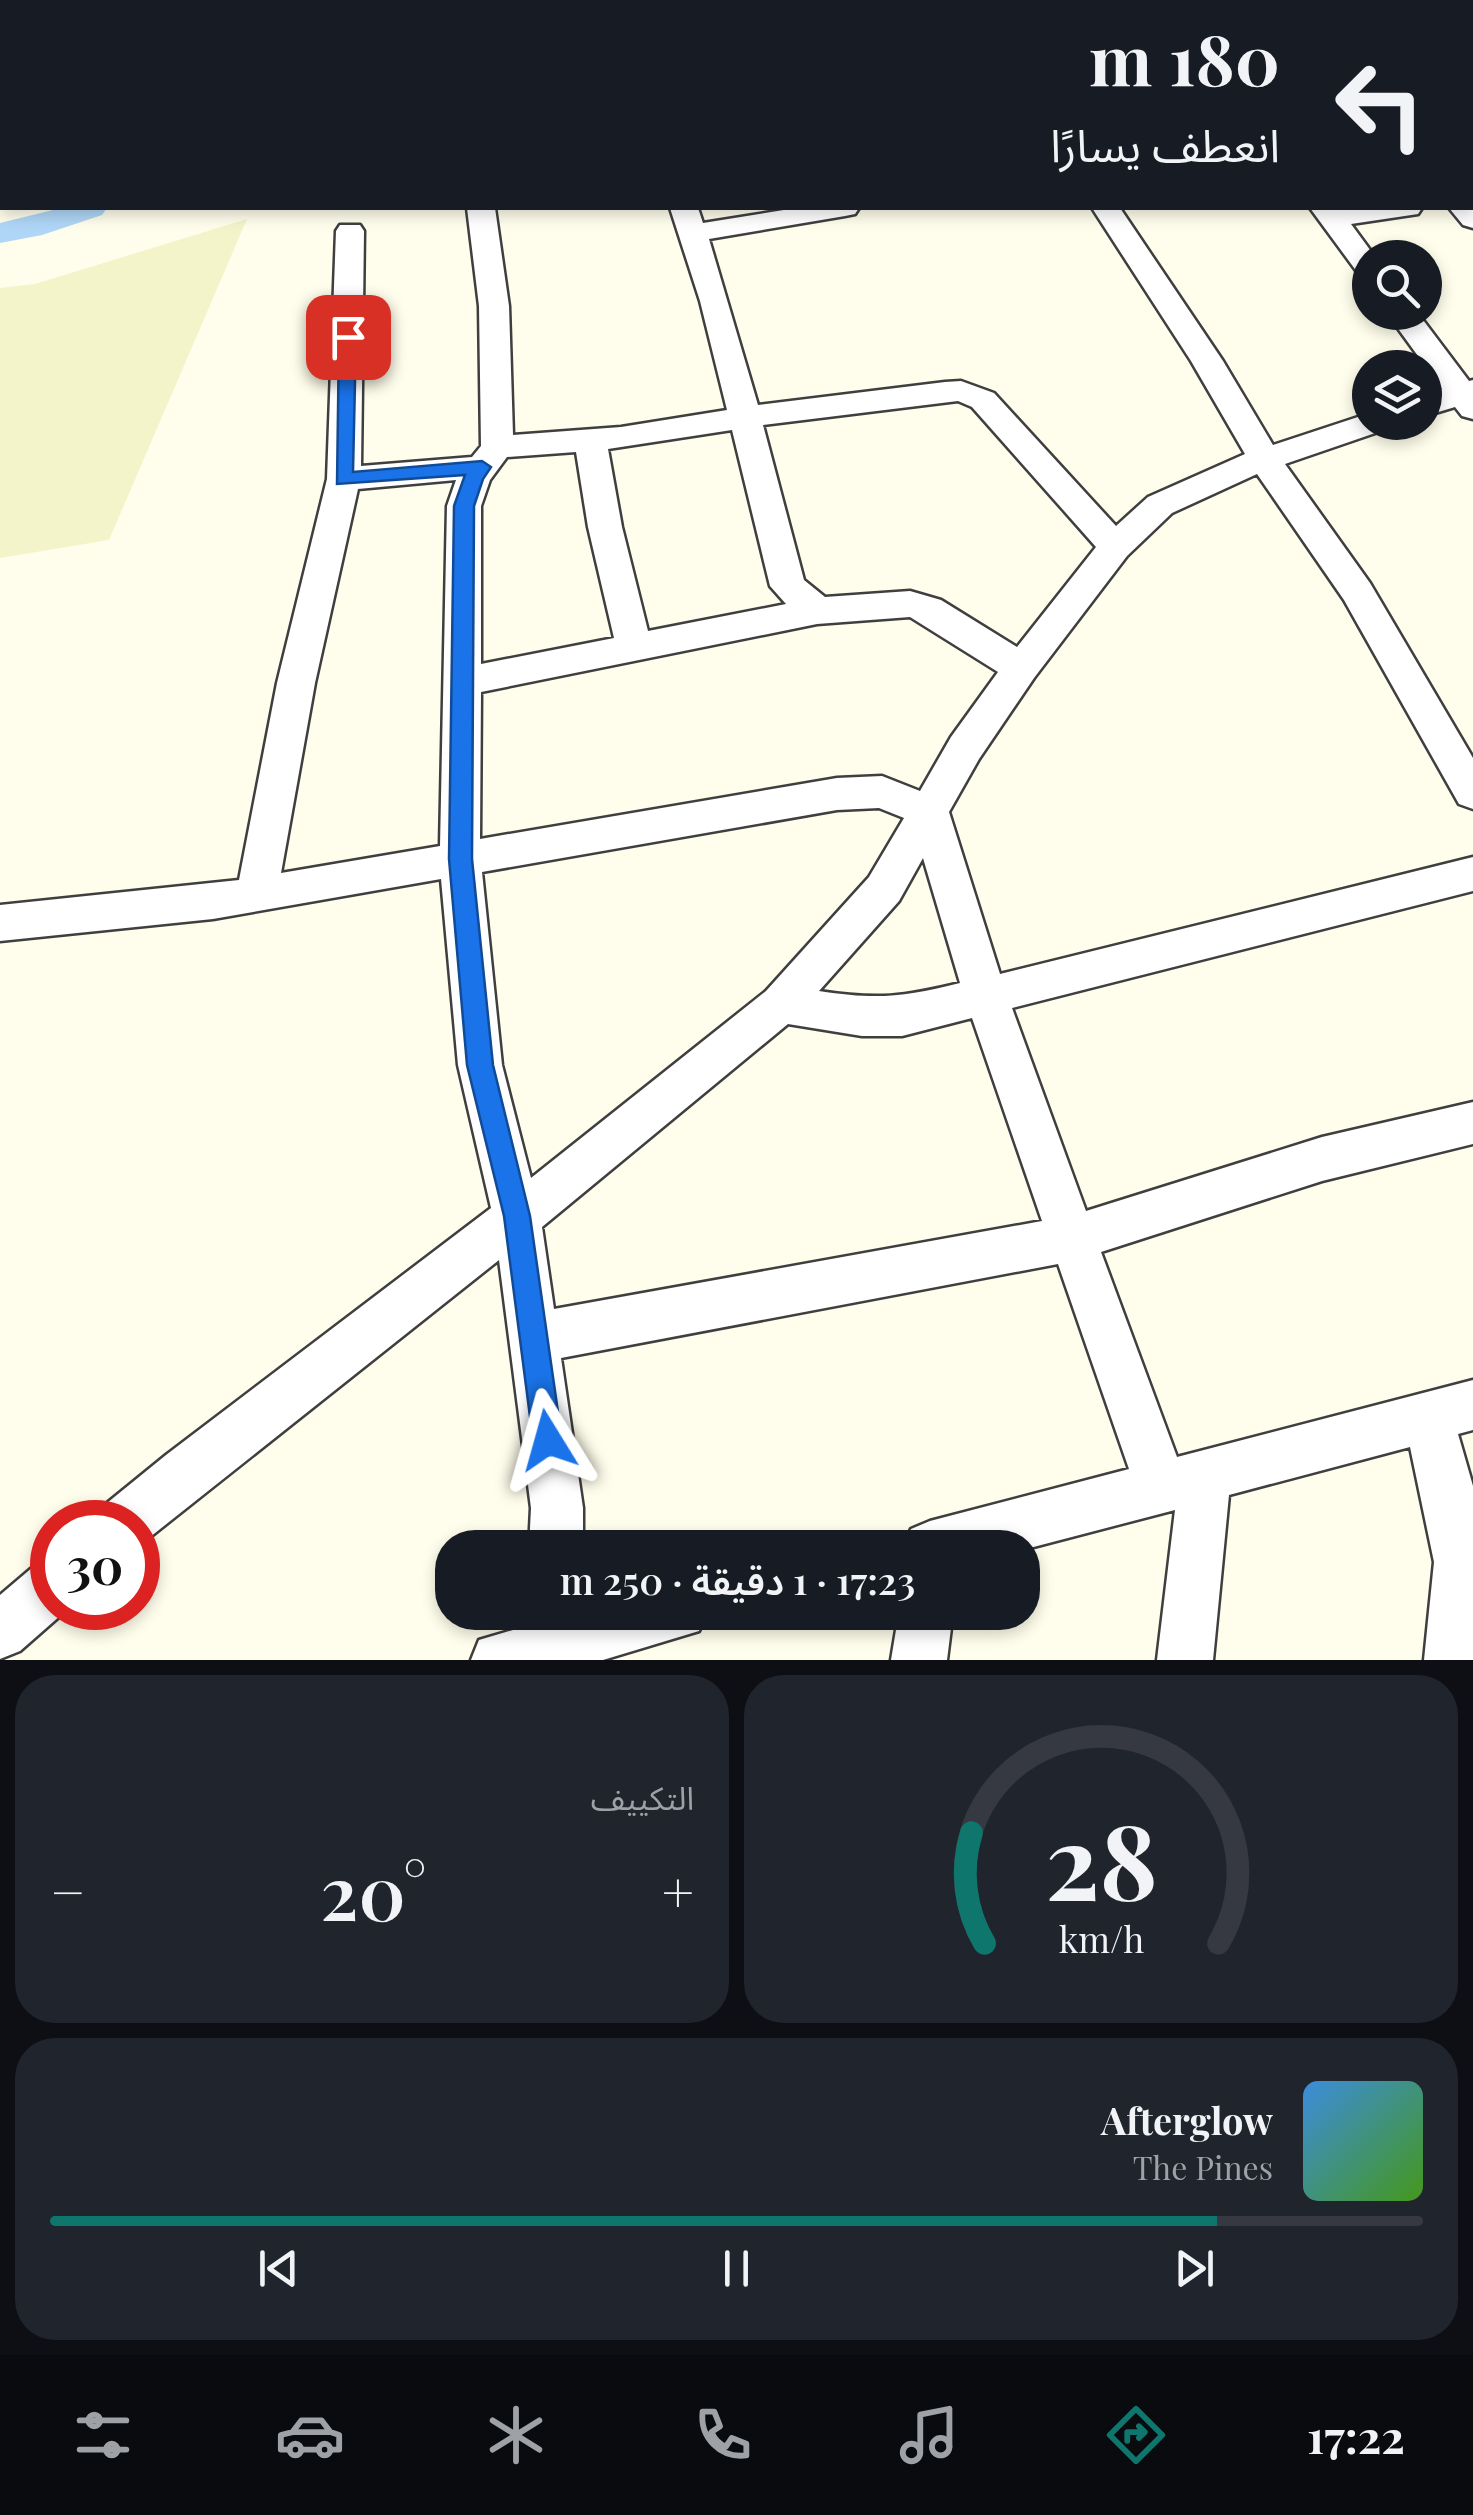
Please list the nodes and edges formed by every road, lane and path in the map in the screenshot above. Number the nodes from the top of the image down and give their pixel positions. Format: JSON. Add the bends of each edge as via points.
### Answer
{"nodes":[{"id":1,"x":481,"y":210,"type":"edge"},
{"id":2,"x":818,"y":210,"type":"edge"},
{"id":3,"x":1107,"y":210,"type":"edge"},
{"id":4,"x":1376,"y":210,"type":"edge"},
{"id":5,"x":1328,"y":213,"type":"edge"},
{"id":6,"x":688,"y":220,"type":"edge"},
{"id":7,"x":350,"y":230,"type":"dead end"},
{"id":8,"x":1352,"y":246,"type":"edge"},
{"id":9,"x":1415,"y":330,"type":"edge"},
{"id":10,"x":1469,"y":397,"type":"edge"},
{"id":11,"x":1442,"y":403,"type":"edge"},
{"id":12,"x":744,"y":417,"type":"junction"},
{"id":13,"x":1352,"y":430,"type":"edge"},
{"id":14,"x":591,"y":443,"type":"junction"},
{"id":15,"x":490,"y":457,"type":"junction"},
{"id":16,"x":1265,"y":460,"type":"junction"},
{"id":17,"x":344,"y":479,"type":"junction"},
{"id":18,"x":1114,"y":548,"type":"junction"},
{"id":19,"x":817,"y":611,"type":"junction"},
{"id":20,"x":634,"y":647,"type":"junction"},
{"id":21,"x":1021,"y":668,"type":"junction"},
{"id":22,"x":462,"y":682,"type":"junction"},
{"id":23,"x":1473,"y":793,"type":"edge"},
{"id":24,"x":929,"y":812,"type":"junction"},
{"id":25,"x":460,"y":859,"type":"junction"},
{"id":26,"x":1473,"y":874,"type":"edge"},
{"id":27,"x":256,"y":894,"type":"junction"},
{"id":28,"x":0,"y":923,"type":"edge"},
{"id":29,"x":986,"y":996,"type":"junction"},
{"id":30,"x":781,"y":1004,"type":"junction"},
{"id":31,"x":1469,"y":1133,"type":"edge"},
{"id":32,"x":517,"y":1216,"type":"junction"},
{"id":33,"x":1074,"y":1238,"type":"junction"},
{"id":34,"x":534,"y":1338,"type":"junction"},
{"id":35,"x":1451,"y":1411,"type":"edge"},
{"id":36,"x":1184,"y":1482,"type":"junction"},
{"id":37,"x":152,"y":1500,"type":"edge"},
{"id":38,"x":556,"y":1530,"type":"edge"},
{"id":39,"x":999,"y":1530,"type":"edge"},
{"id":40,"x":30,"y":1605,"type":"edge"},
{"id":41,"x":0,"y":1630,"type":"edge"},
{"id":42,"x":599,"y":1630,"type":"edge"},
{"id":43,"x":923,"y":1630,"type":"edge"},
{"id":44,"x":532,"y":1645,"type":"edge"},
{"id":45,"x":919,"y":1660,"type":"edge"},
{"id":46,"x":1185,"y":1660,"type":"edge"},
{"id":47,"x":1452,"y":1660,"type":"edge"}],
"edges":[{"from":1,"to":15,"type":"street","via":[[494,306]]},
{"from":2,"to":6,"type":"street"},
{"from":3,"to":16,"type":"street"},
{"from":4,"to":5,"type":"street"},
{"from":5,"to":8,"type":"street"},
{"from":6,"to":12,"type":"street"},
{"from":7,"to":17,"type":"street"},
{"from":9,"to":10,"type":"street"},
{"from":10,"to":11,"type":"street"},
{"from":12,"to":14,"type":"street"},
{"from":12,"to":18,"type":"street","via":[[972,394]]},
{"from":12,"to":19,"type":"street","via":[[788,586]]},
{"from":13,"to":16,"type":"street"},
{"from":14,"to":15,"type":"street"},
{"from":14,"to":20,"type":"street"},
{"from":15,"to":17,"type":"street"},
{"from":15,"to":22,"type":"street","via":[[464,506]]},
{"from":16,"to":18,"type":"street","via":[[1160,504]]},
{"from":16,"to":23,"type":"street","via":[[1357,592]]},
{"from":17,"to":27,"type":"street"},
{"from":18,"to":21,"type":"street"},
{"from":19,"to":20,"type":"street"},
{"from":19,"to":21,"type":"street","via":[[910,604],[928,609]]},
{"from":20,"to":22,"type":"street"},
{"from":21,"to":24,"type":"street"},
{"from":22,"to":25,"type":"street"},
{"from":24,"to":25,"type":"street","via":[[882,792],[837,794]]},
{"from":24,"to":29,"type":"street"},
{"from":24,"to":30,"type":"street","via":[[884,889]]},
{"from":25,"to":27,"type":"street"},
{"from":25,"to":32,"type":"street","via":[[480,1065]]},
{"from":26,"to":29,"type":"street"},
{"from":27,"to":28,"type":"street"},
{"from":29,"to":30,"type":"street","via":[[902,1017]]},
{"from":29,"to":33,"type":"street"},
{"from":30,"to":32,"type":"street"},
{"from":31,"to":33,"type":"street","via":[[1322,1159]]},
{"from":32,"to":34,"type":"street"},
{"from":32,"to":37,"type":"street"},
{"from":33,"to":34,"type":"street"},
{"from":33,"to":36,"type":"street"},
{"from":34,"to":38,"type":"street"},
{"from":35,"to":36,"type":"street"},
{"from":35,"to":47,"type":"street","via":[[1450,1498],[1461,1562]]},
{"from":36,"to":39,"type":"street"},
{"from":36,"to":46,"type":"street"},
{"from":40,"to":41,"type":"street"},
{"from":42,"to":44,"type":"street"},
{"from":43,"to":45,"type":"street"}]}
